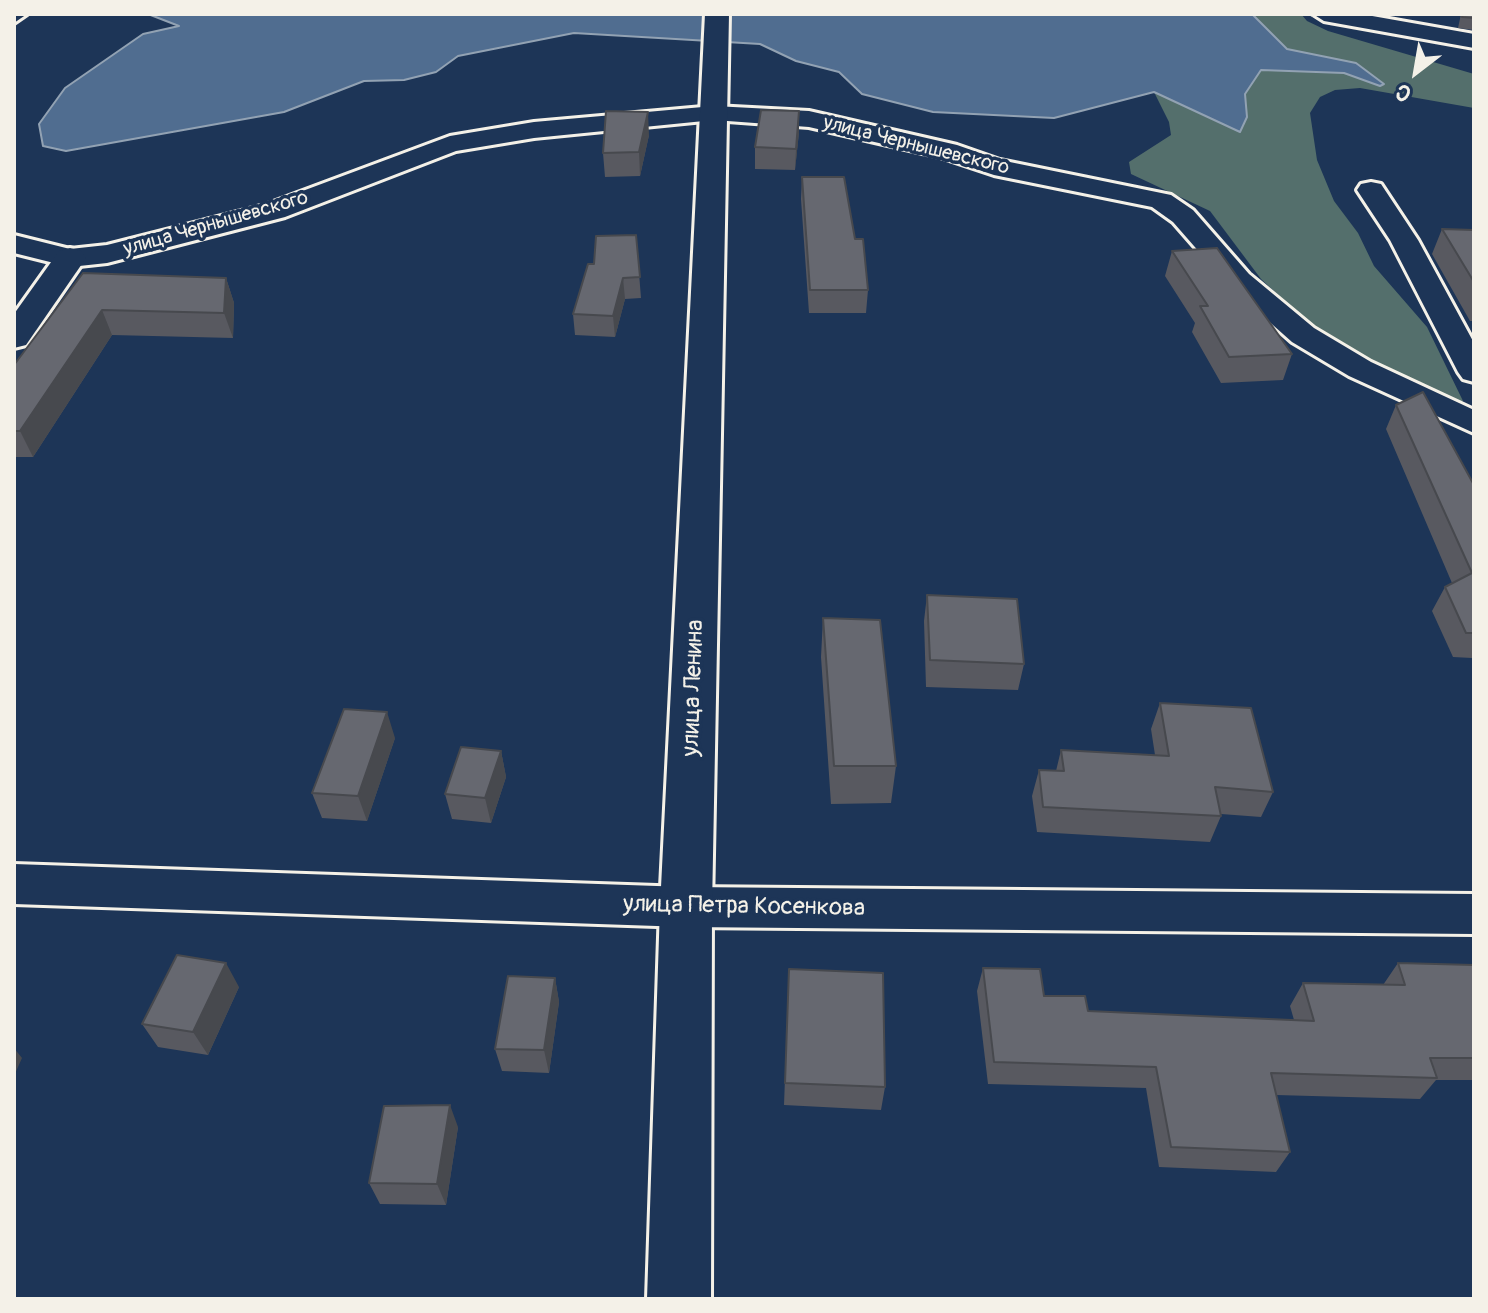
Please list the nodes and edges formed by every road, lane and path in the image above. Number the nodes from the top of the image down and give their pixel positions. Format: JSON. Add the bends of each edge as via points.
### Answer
{"nodes":[{"id":1,"x":21,"y":14,"type":"edge"},
{"id":2,"x":717,"y":14,"type":"edge"},
{"id":3,"x":1324,"y":14,"type":"edge"},
{"id":4,"x":14,"y":20,"type":"edge"},
{"id":5,"x":1474,"y":41,"type":"edge"},
{"id":6,"x":714,"y":95,"type":"junction"},
{"id":7,"x":1371,"y":190,"type":"dead end"},
{"id":8,"x":14,"y":244,"type":"edge"},
{"id":9,"x":70,"y":258,"type":"junction"},
{"id":10,"x":14,"y":338,"type":"edge"},
{"id":11,"x":1474,"y":372,"type":"edge"},
{"id":12,"x":1474,"y":423,"type":"edge"},
{"id":13,"x":14,"y":884,"type":"edge"},
{"id":14,"x":686,"y":907,"type":"junction"},
{"id":15,"x":1474,"y":914,"type":"edge"},
{"id":16,"x":679,"y":1299,"type":"edge"}],
"edges":[{"from":1,"to":4,"type":"lane"},
{"from":2,"to":6,"type":"main road","name":"улица Ленина"},
{"from":3,"to":5,"type":"street"},
{"from":6,"to":9,"type":"street","name":"улица Чернышевского","via":[[450,144],[275,211],[107,254]]},
{"from":6,"to":12,"type":"street","name":"улица Чернышевского","via":[[948,151],[994,167],[1161,201],[1183,216],[1239,280],[1303,335],[1360,369]]},
{"from":6,"to":14,"type":"main road","name":"улица Ленина"},
{"from":7,"to":11,"type":"street","via":[[1418,239]]},
{"from":8,"to":9,"type":"street","name":"улица Чернышевского"},
{"from":9,"to":10,"type":"main road"},
{"from":13,"to":14,"type":"street","name":"улица Петра Косенкова"},
{"from":14,"to":15,"type":"street","name":"улица Петра Косенкова"},
{"from":14,"to":16,"type":"main road","name":"улица Ленина"}]}
